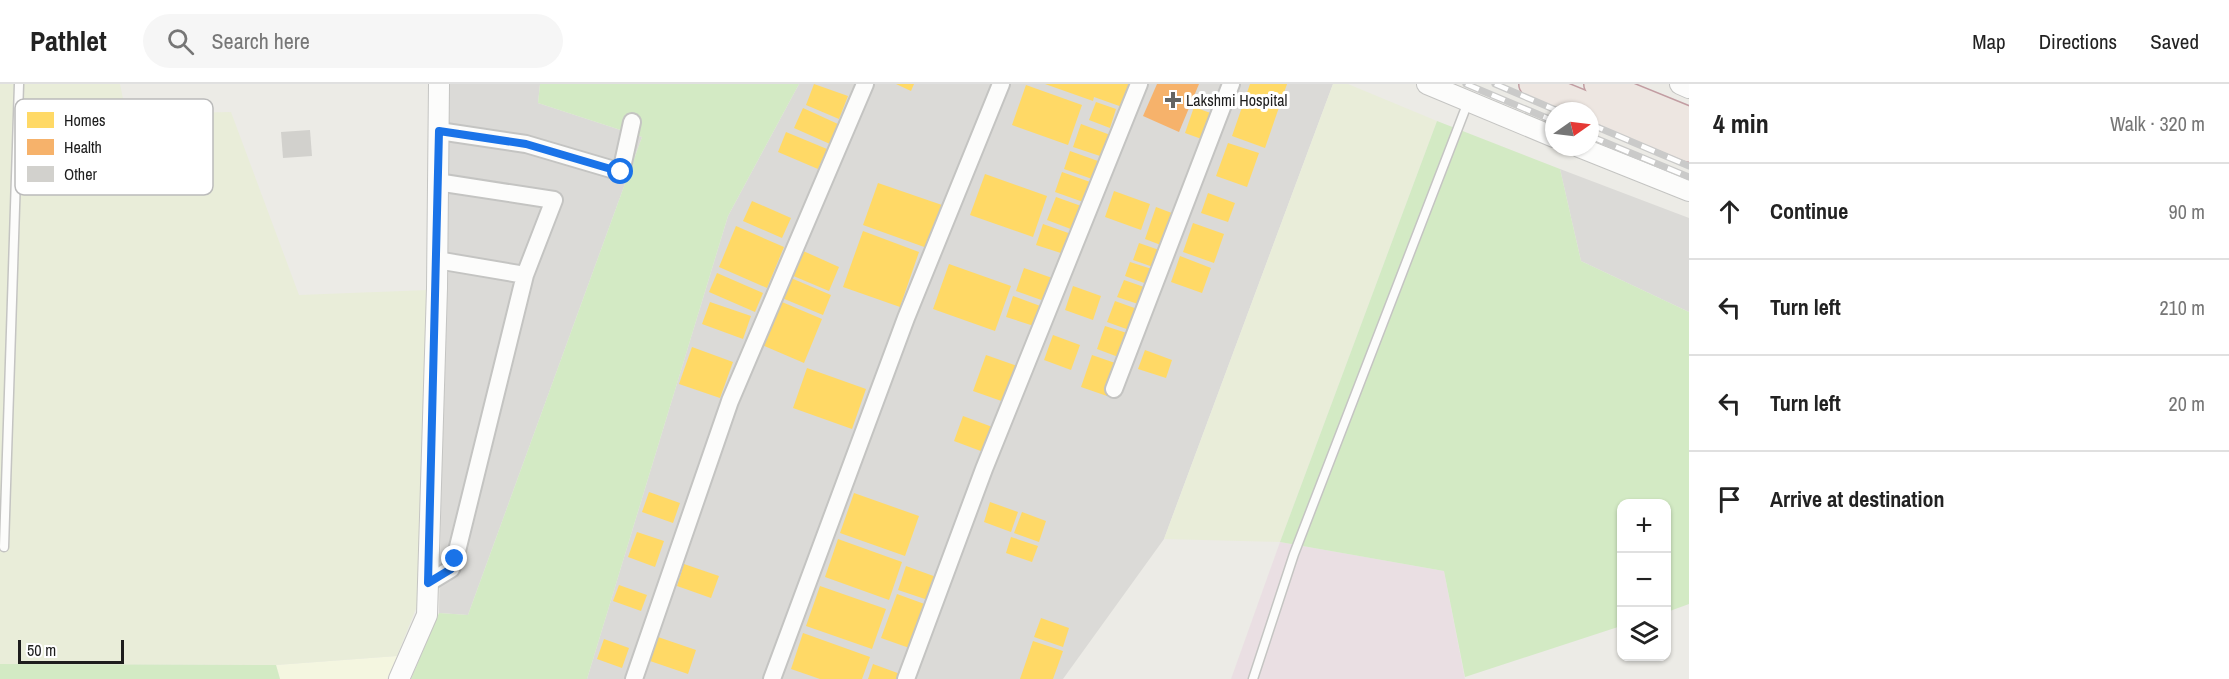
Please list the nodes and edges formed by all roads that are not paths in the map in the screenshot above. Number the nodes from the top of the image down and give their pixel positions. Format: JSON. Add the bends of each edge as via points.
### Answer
{"nodes":[{"id":1,"x":20,"y":84,"type":"edge"},
{"id":2,"x":439,"y":84,"type":"edge"},
{"id":3,"x":864,"y":84,"type":"edge"},
{"id":4,"x":1001,"y":84,"type":"edge"},
{"id":5,"x":1139,"y":84,"type":"edge"},
{"id":6,"x":1231,"y":84,"type":"edge"},
{"id":7,"x":1427,"y":84,"type":"edge"},
{"id":8,"x":1533,"y":84,"type":"edge"},
{"id":9,"x":1598,"y":84,"type":"edge"},
{"id":10,"x":1680,"y":84,"type":"edge"},
{"id":11,"x":1689,"y":88,"type":"edge"},
{"id":12,"x":19,"y":99,"type":"edge"},
{"id":13,"x":1468,"y":102,"type":"junction"},
{"id":14,"x":1689,"y":121,"type":"edge"},
{"id":15,"x":632,"y":122,"type":"dead end"},
{"id":16,"x":439,"y":131,"type":"junction"},
{"id":17,"x":1545,"y":133,"type":"edge"},
{"id":18,"x":1689,"y":148,"type":"edge"},
{"id":19,"x":1599,"y":155,"type":"edge"},
{"id":20,"x":437,"y":182,"type":"junction"},
{"id":21,"x":1689,"y":191,"type":"edge"},
{"id":22,"x":16,"y":195,"type":"edge"},
{"id":23,"x":437,"y":260,"type":"junction"},
{"id":24,"x":525,"y":275,"type":"junction"},
{"id":25,"x":1114,"y":389,"type":"dead end"},
{"id":26,"x":4,"y":547,"type":"dead end"},
{"id":27,"x":428,"y":583,"type":"junction"},
{"id":28,"x":399,"y":679,"type":"edge"},
{"id":29,"x":634,"y":679,"type":"edge"},
{"id":30,"x":772,"y":679,"type":"edge"},
{"id":31,"x":906,"y":679,"type":"edge"},
{"id":32,"x":1253,"y":679,"type":"edge"}],
"edges":[{"from":1,"to":12,"type":"lane"},
{"from":2,"to":16,"type":"street"},
{"from":3,"to":29,"type":"street","via":[[730,401]]},
{"from":4,"to":30,"type":"street","via":[[906,318]]},
{"from":5,"to":31,"type":"street","via":[[984,470]]},
{"from":6,"to":25,"type":"street"},
{"from":7,"to":13,"type":"street"},
{"from":8,"to":18,"type":"highway"},
{"from":9,"to":14,"type":"highway"},
{"from":10,"to":11,"type":"street"},
{"from":13,"to":17,"type":"street"},
{"from":13,"to":32,"type":"lane","via":[[1294,554]]},
{"from":15,"to":16,"type":"street","via":[[621,172],[526,144]]},
{"from":16,"to":20,"type":"street"},
{"from":19,"to":21,"type":"street"},
{"from":20,"to":23,"type":"street"},
{"from":20,"to":24,"type":"street","via":[[554,200]]},
{"from":22,"to":26,"type":"lane"},
{"from":23,"to":24,"type":"street"},
{"from":23,"to":27,"type":"street"},
{"from":24,"to":27,"type":"street","via":[[455,559],[451,569]]},
{"from":27,"to":28,"type":"street","via":[[427,615]]}]}
